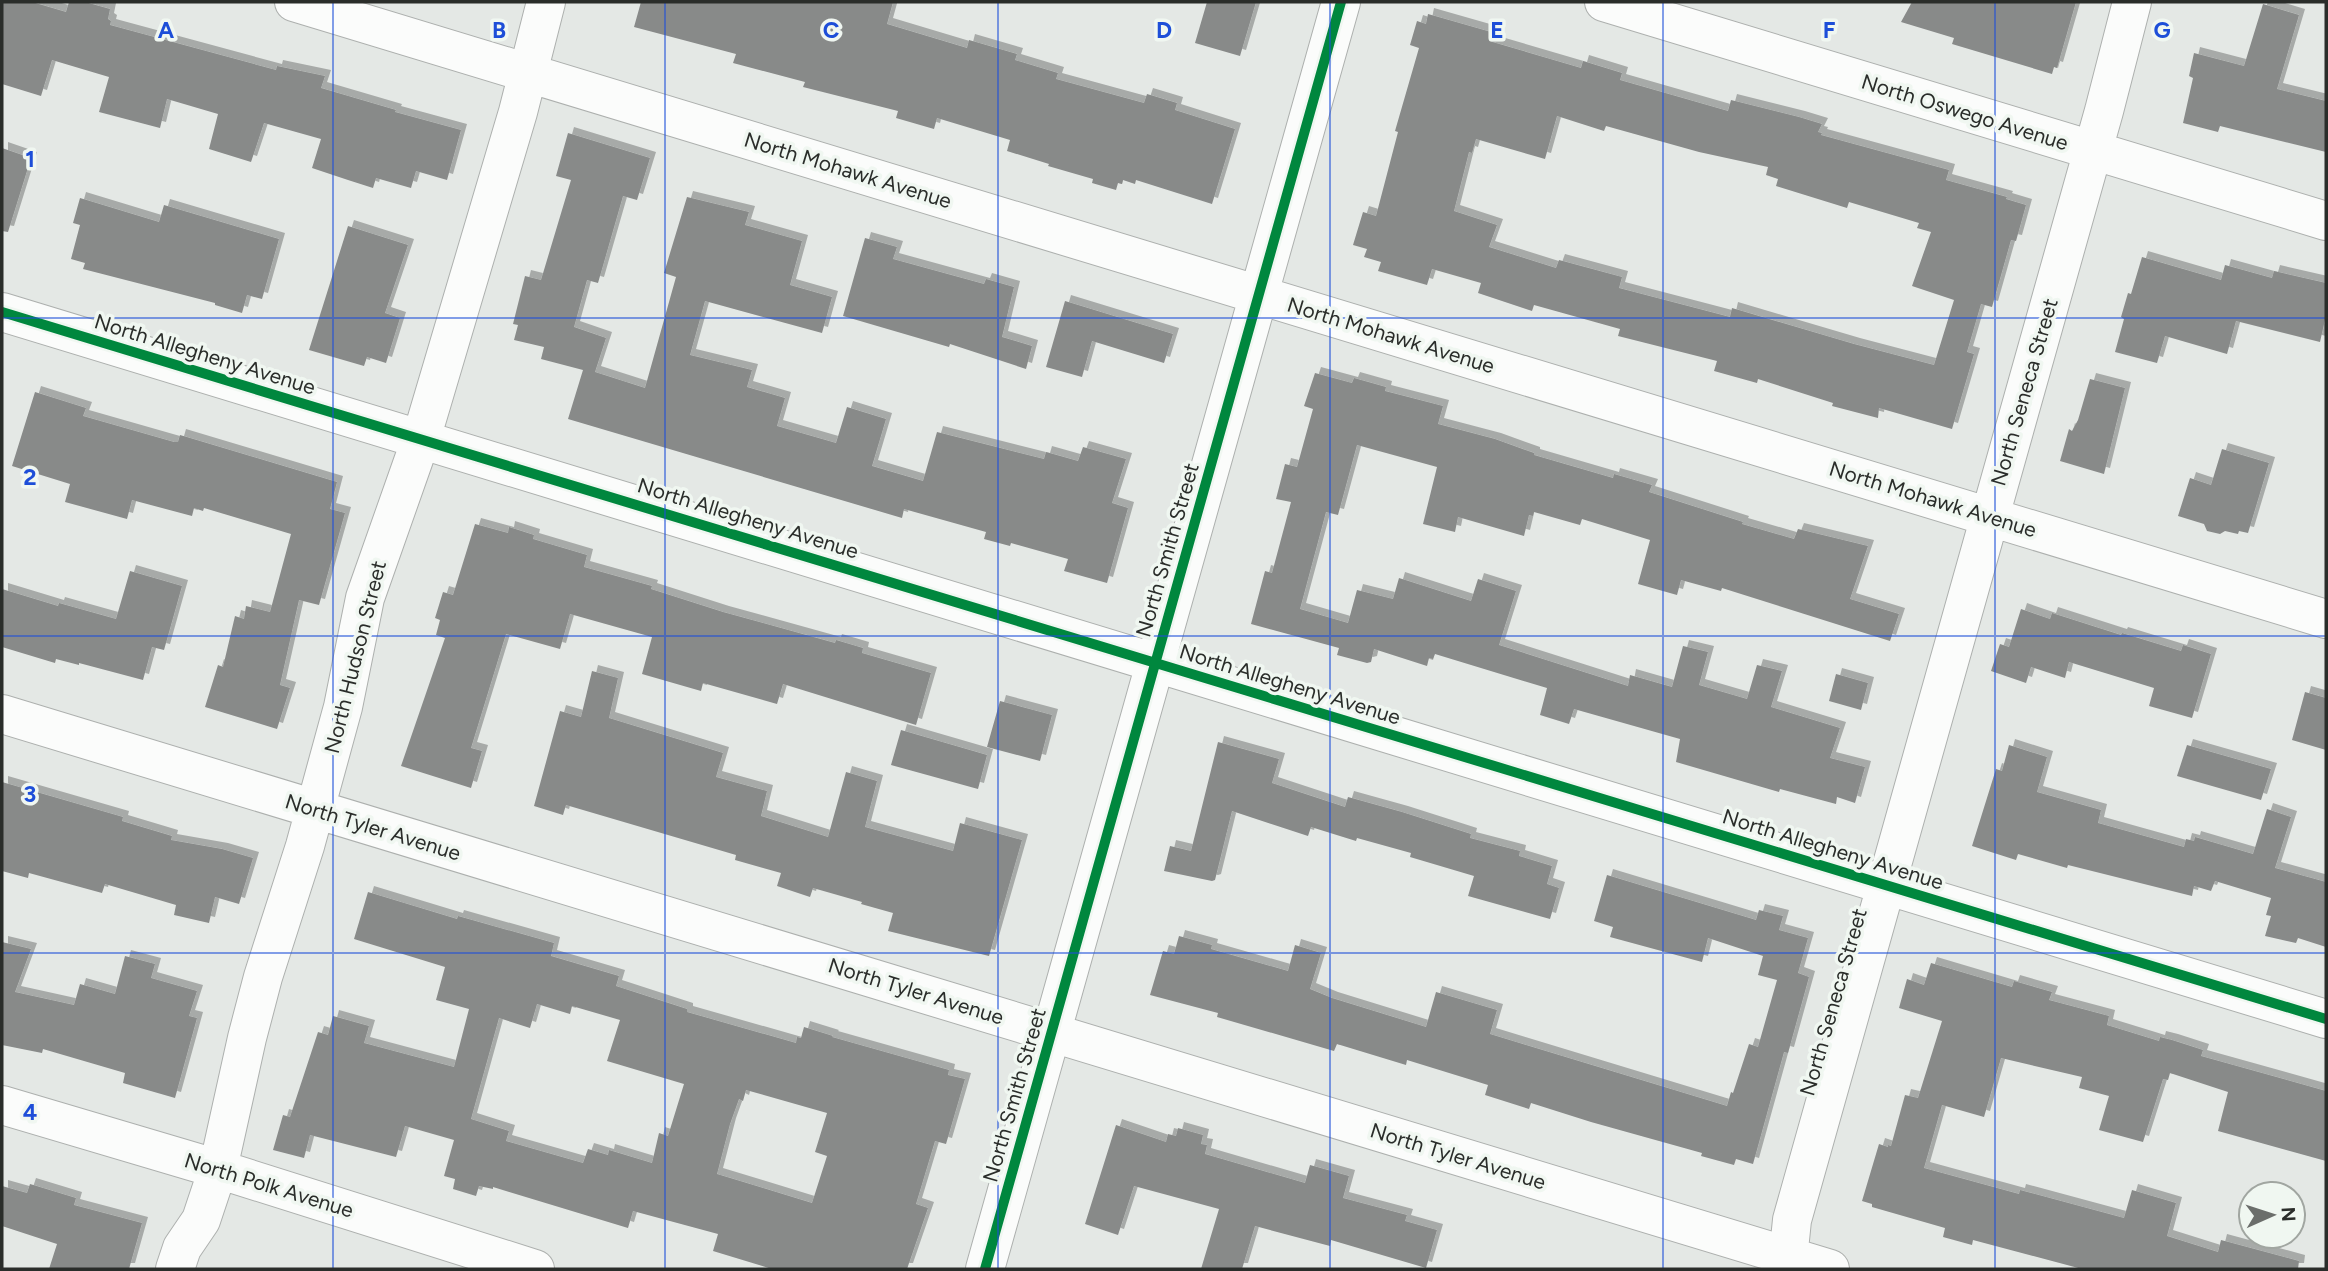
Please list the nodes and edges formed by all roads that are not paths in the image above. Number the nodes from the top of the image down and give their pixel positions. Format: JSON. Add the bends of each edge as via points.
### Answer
{"nodes":[{"id":1,"x":294,"y":2,"type":"edge"},
{"id":2,"x":546,"y":2,"type":"edge"},
{"id":3,"x":1341,"y":2,"type":"edge"},
{"id":4,"x":1604,"y":2,"type":"edge"},
{"id":5,"x":2132,"y":2,"type":"edge"},
{"id":6,"x":526,"y":72,"type":"junction"},
{"id":7,"x":2092,"y":150,"type":"junction"},
{"id":8,"x":2326,"y":221,"type":"edge"},
{"id":9,"x":1259,"y":295,"type":"junction"},
{"id":10,"x":2,"y":312,"type":"edge"},
{"id":11,"x":421,"y":439,"type":"junction"},
{"id":12,"x":1990,"y":516,"type":"junction"},
{"id":13,"x":2326,"y":619,"type":"edge"},
{"id":14,"x":1156,"y":663,"type":"junction"},
{"id":15,"x":2,"y":714,"type":"edge"},
{"id":16,"x":315,"y":809,"type":"junction"},
{"id":17,"x":1885,"y":886,"type":"junction"},
{"id":18,"x":2326,"y":1020,"type":"edge"},
{"id":19,"x":1052,"y":1032,"type":"junction"},
{"id":20,"x":2,"y":1105,"type":"edge"},
{"id":21,"x":218,"y":1169,"type":"junction"},
{"id":22,"x":1787,"y":1263,"type":"edge"},
{"id":23,"x":175,"y":1269,"type":"edge"},
{"id":24,"x":535,"y":1269,"type":"edge"},
{"id":25,"x":985,"y":1269,"type":"edge"},
{"id":26,"x":1830,"y":1269,"type":"edge"}],
"edges":[{"from":1,"to":6,"type":"street","name":"North Mohawk Avenue"},
{"from":2,"to":6,"type":"street","name":"North Hudson Street"},
{"from":3,"to":9,"type":"street","name":"North Smith Street"},
{"from":4,"to":7,"type":"street","name":"North Oswego Avenue"},
{"from":5,"to":7,"type":"street","name":"North Seneca Street"},
{"from":6,"to":9,"type":"street","name":"North Mohawk Avenue"},
{"from":6,"to":11,"type":"street","name":"North Hudson Street"},
{"from":7,"to":8,"type":"street","name":"North Oswego Avenue"},
{"from":7,"to":12,"type":"street","name":"North Seneca Street"},
{"from":9,"to":12,"type":"street","name":"North Mohawk Avenue"},
{"from":9,"to":14,"type":"street","name":"North Smith Street"},
{"from":10,"to":11,"type":"street","name":"North Allegheny Avenue"},
{"from":11,"to":14,"type":"street","name":"North Allegheny Avenue"},
{"from":11,"to":16,"type":"street","name":"North Hudson Street","via":[[365,598],[343,707]]},
{"from":12,"to":13,"type":"street","name":"North Mohawk Avenue"},
{"from":12,"to":17,"type":"street","name":"North Seneca Street"},
{"from":14,"to":17,"type":"street","name":"North Allegheny Avenue"},
{"from":14,"to":19,"type":"street","name":"North Smith Street"},
{"from":15,"to":16,"type":"street","name":"North Tyler Avenue"},
{"from":16,"to":19,"type":"street","name":"North Tyler Avenue"},
{"from":16,"to":21,"type":"street","name":"North Hudson Street","via":[[259,989]]},
{"from":17,"to":18,"type":"street","name":"North Allegheny Avenue"},
{"from":17,"to":22,"type":"street","name":"North Seneca Street","via":[[1792,1220]]},
{"from":19,"to":22,"type":"street","name":"North Tyler Avenue"},
{"from":19,"to":25,"type":"street","name":"North Smith Street"},
{"from":20,"to":21,"type":"street","name":"North Polk Avenue"},
{"from":21,"to":23,"type":"street","name":"North Hudson Street","via":[[201,1220],[182,1248]]},
{"from":21,"to":24,"type":"street","name":"North Polk Avenue"},
{"from":22,"to":26,"type":"street","name":"North Tyler Avenue"}]}
